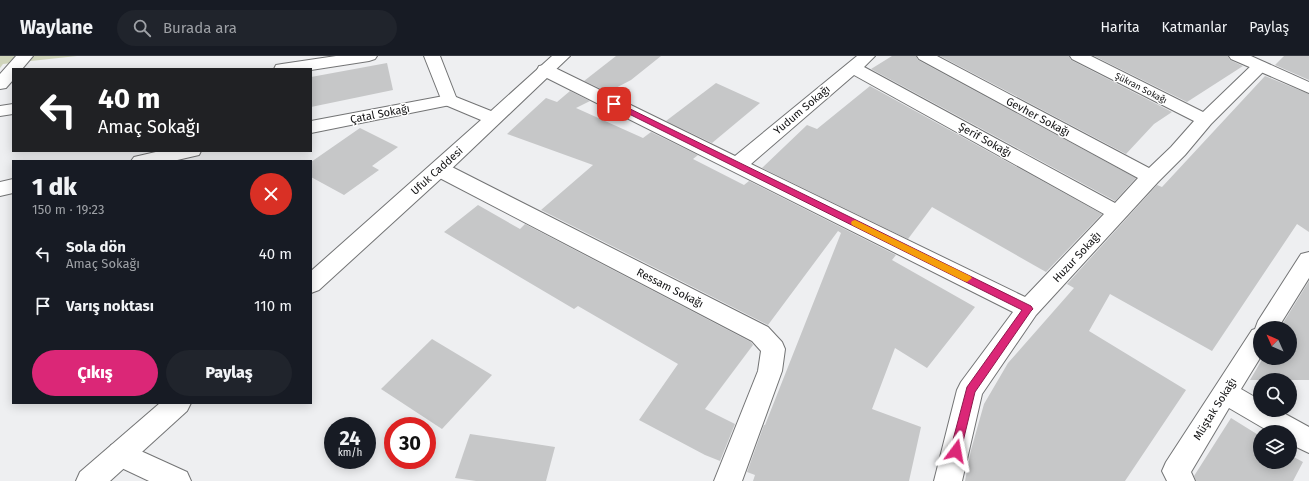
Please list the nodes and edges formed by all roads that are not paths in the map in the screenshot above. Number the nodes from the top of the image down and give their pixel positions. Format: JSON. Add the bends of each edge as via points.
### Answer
{"nodes":[{"id":1,"x":25,"y":56,"type":"edge"},
{"id":2,"x":369,"y":56,"type":"edge"},
{"id":3,"x":432,"y":56,"type":"edge"},
{"id":4,"x":562,"y":56,"type":"edge"},
{"id":5,"x":925,"y":56,"type":"edge"},
{"id":6,"x":1078,"y":56,"type":"edge"},
{"id":7,"x":1237,"y":56,"type":"edge"},
{"id":8,"x":860,"y":62,"type":"edge"},
{"id":9,"x":1260,"y":67,"type":"junction"},
{"id":10,"x":14,"y":68,"type":"edge"},
{"id":11,"x":289,"y":68,"type":"edge"},
{"id":12,"x":545,"y":70,"type":"junction"},
{"id":13,"x":12,"y":71,"type":"edge"},
{"id":14,"x":0,"y":84,"type":"edge"},
{"id":15,"x":1309,"y":88,"type":"edge"},
{"id":16,"x":449,"y":100,"type":"junction"},
{"id":17,"x":12,"y":109,"type":"edge"},
{"id":18,"x":0,"y":111,"type":"edge"},
{"id":19,"x":493,"y":118,"type":"junction"},
{"id":20,"x":1205,"y":120,"type":"junction"},
{"id":21,"x":312,"y":128,"type":"edge"},
{"id":22,"x":187,"y":152,"type":"edge"},
{"id":23,"x":146,"y":160,"type":"edge"},
{"id":24,"x":738,"y":164,"type":"junction"},
{"id":25,"x":439,"y":169,"type":"junction"},
{"id":26,"x":1151,"y":177,"type":"junction"},
{"id":27,"x":12,"y":186,"type":"edge"},
{"id":28,"x":0,"y":189,"type":"edge"},
{"id":29,"x":1118,"y":212,"type":"junction"},
{"id":30,"x":1309,"y":260,"type":"edge"},
{"id":31,"x":312,"y":283,"type":"edge"},
{"id":32,"x":1028,"y":309,"type":"junction"},
{"id":33,"x":1270,"y":321,"type":"edge"},
{"id":34,"x":1253,"y":348,"type":"edge"},
{"id":35,"x":1225,"y":393,"type":"junction"},
{"id":36,"x":177,"y":404,"type":"edge"},
{"id":37,"x":1309,"y":441,"type":"edge"},
{"id":38,"x":121,"y":454,"type":"junction"},
{"id":39,"x":90,"y":481,"type":"edge"},
{"id":40,"x":177,"y":481,"type":"edge"},
{"id":41,"x":728,"y":481,"type":"edge"},
{"id":42,"x":948,"y":481,"type":"edge"},
{"id":43,"x":1181,"y":481,"type":"edge"}],
"edges":[{"from":1,"to":10,"type":"street"},
{"from":2,"to":11,"type":"street"},
{"from":3,"to":16,"type":"street"},
{"from":4,"to":12,"type":"street","name":"Ufuk Caddesi"},
{"from":5,"to":26,"type":"street","name":"Gevher Sokağı"},
{"from":6,"to":20,"type":"street","name":"Şükran Sokağı"},
{"from":7,"to":9,"type":"street"},
{"from":8,"to":24,"type":"street","name":"Yudum Sokağı"},
{"from":8,"to":29,"type":"street","name":"Şerif Sokağı"},
{"from":9,"to":15,"type":"street"},
{"from":9,"to":20,"type":"street","name":"Huzur Sokağı"},
{"from":12,"to":19,"type":"street","name":"Ufuk Caddesi"},
{"from":12,"to":24,"type":"street"},
{"from":13,"to":14,"type":"street"},
{"from":16,"to":19,"type":"street"},
{"from":16,"to":21,"type":"street","name":"Çatal Sokağı"},
{"from":17,"to":18,"type":"street"},
{"from":19,"to":25,"type":"street","name":"Ufuk Caddesi"},
{"from":20,"to":26,"type":"street","name":"Huzur Sokağı","via":[[1178,152]]},
{"from":22,"to":23,"type":"street"},
{"from":24,"to":32,"type":"street"},
{"from":25,"to":31,"type":"street","name":"Ufuk Caddesi"},
{"from":25,"to":41,"type":"street","name":"Ressam Sokağı","via":[[760,334],[773,349],[770,371]]},
{"from":26,"to":29,"type":"street","name":"Huzur Sokağı"},
{"from":27,"to":28,"type":"street"},
{"from":29,"to":32,"type":"street","name":"Huzur Sokağı"},
{"from":30,"to":33,"type":"street"},
{"from":32,"to":42,"type":"street","name":"Huzur Sokağı","via":[[970,390]]},
{"from":34,"to":35,"type":"street","name":"Müştak Sokağı"},
{"from":35,"to":37,"type":"street"},
{"from":35,"to":43,"type":"street","name":"Müştak Sokağı","via":[[1176,471]]},
{"from":36,"to":38,"type":"street"},
{"from":38,"to":39,"type":"street"},
{"from":38,"to":40,"type":"street"}]}
